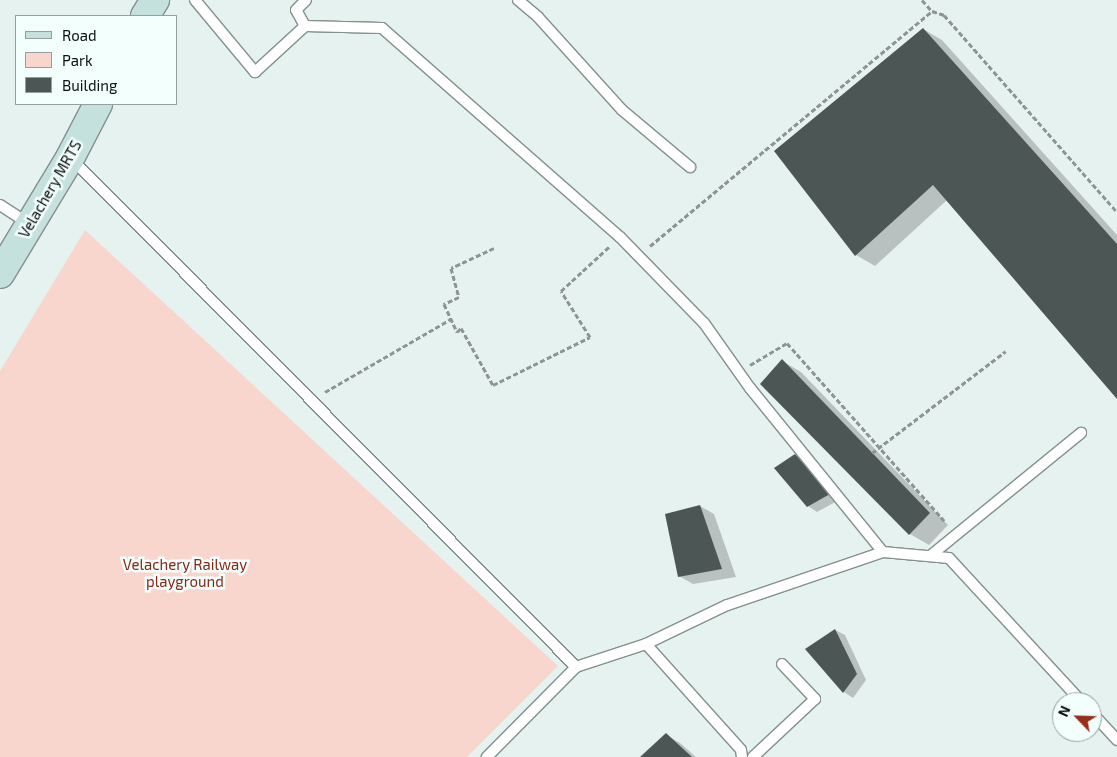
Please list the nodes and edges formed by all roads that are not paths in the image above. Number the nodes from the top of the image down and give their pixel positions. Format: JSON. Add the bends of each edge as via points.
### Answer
{"nodes":[{"id":1,"x":155,"y":0,"type":"edge"},
{"id":2,"x":195,"y":0,"type":"edge"},
{"id":3,"x":306,"y":0,"type":"edge"},
{"id":4,"x":518,"y":0,"type":"edge"},
{"id":5,"x":146,"y":15,"type":"edge"},
{"id":6,"x":305,"y":26,"type":"junction"},
{"id":7,"x":97,"y":105,"type":"edge"},
{"id":8,"x":70,"y":158,"type":"junction"},
{"id":9,"x":690,"y":167,"type":"dead end"},
{"id":10,"x":0,"y":205,"type":"edge"},
{"id":11,"x":30,"y":225,"type":"junction"},
{"id":12,"x":0,"y":274,"type":"edge"},
{"id":13,"x":1081,"y":434,"type":"dead end"},
{"id":14,"x":883,"y":552,"type":"junction"},
{"id":15,"x":930,"y":556,"type":"junction"},
{"id":16,"x":646,"y":644,"type":"junction"},
{"id":17,"x":782,"y":664,"type":"dead end"},
{"id":18,"x":576,"y":667,"type":"junction"},
{"id":19,"x":1073,"y":692,"type":"edge"},
{"id":20,"x":1102,"y":724,"type":"edge"},
{"id":21,"x":1117,"y":740,"type":"edge"},
{"id":22,"x":487,"y":757,"type":"edge"},
{"id":23,"x":742,"y":757,"type":"edge"},
{"id":24,"x":752,"y":757,"type":"edge"}],
"edges":[{"from":1,"to":5,"type":"street"},
{"from":2,"to":6,"type":"lane","via":[[255,72]]},
{"from":3,"to":6,"type":"lane","via":[[296,10]]},
{"from":4,"to":9,"type":"lane","via":[[538,17],[622,110]]},
{"from":6,"to":14,"type":"lane","via":[[382,28],[620,238],[704,323],[738,371]]},
{"from":7,"to":8,"type":"street","name":"Velachery MRTS"},
{"from":8,"to":11,"type":"street","name":"Velachery MRTS"},
{"from":8,"to":18,"type":"lane"},
{"from":10,"to":11,"type":"lane"},
{"from":11,"to":12,"type":"street","name":"Velachery MRTS"},
{"from":13,"to":15,"type":"lane"},
{"from":14,"to":15,"type":"lane"},
{"from":14,"to":16,"type":"lane","via":[[727,605]]},
{"from":15,"to":19,"type":"lane","via":[[949,558]]},
{"from":16,"to":18,"type":"lane"},
{"from":16,"to":23,"type":"lane","via":[[741,750]]},
{"from":17,"to":24,"type":"lane","via":[[815,699]]},
{"from":18,"to":22,"type":"lane"},
{"from":20,"to":21,"type":"lane"}]}
